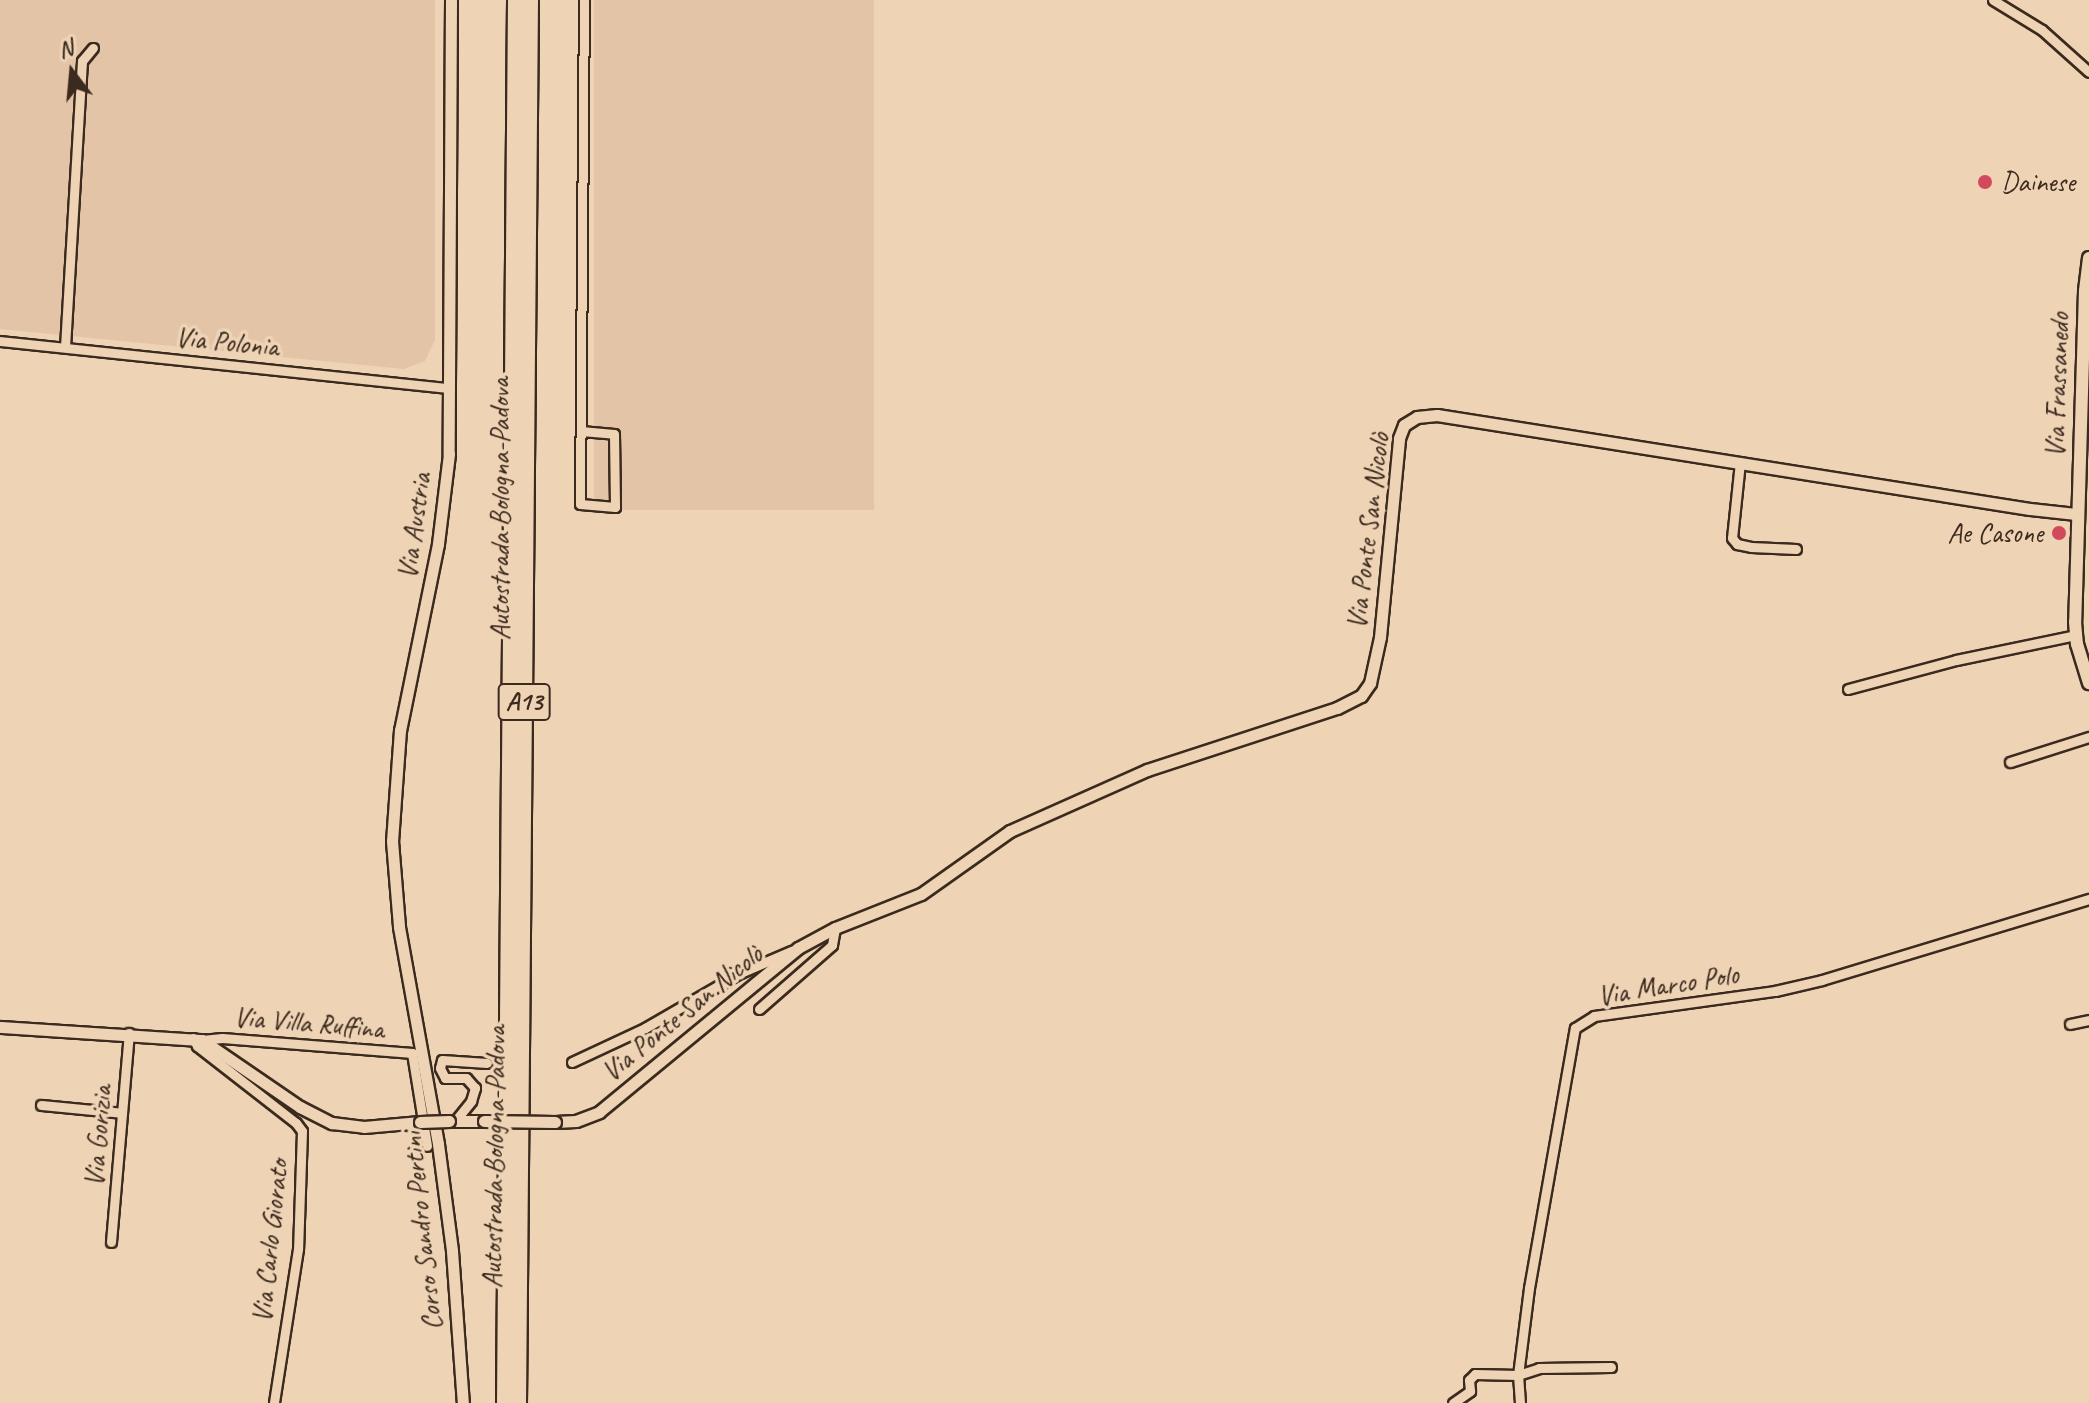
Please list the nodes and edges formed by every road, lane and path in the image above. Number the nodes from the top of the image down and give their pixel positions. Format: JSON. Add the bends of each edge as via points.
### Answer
{"nodes":[{"id":1,"x":451,"y":0,"type":"edge"},
{"id":2,"x":516,"y":0,"type":"edge"},
{"id":3,"x":530,"y":0,"type":"edge"},
{"id":4,"x":584,"y":0,"type":"edge"},
{"id":5,"x":1993,"y":0,"type":"edge"},
{"id":6,"x":93,"y":48,"type":"dead end"},
{"id":7,"x":2089,"y":72,"type":"edge"},
{"id":8,"x":2089,"y":258,"type":"edge"},
{"id":9,"x":0,"y":341,"type":"edge"},
{"id":10,"x":65,"y":347,"type":"junction"},
{"id":11,"x":449,"y":388,"type":"junction"},
{"id":12,"x":581,"y":431,"type":"junction"},
{"id":13,"x":1740,"y":462,"type":"junction"},
{"id":14,"x":2076,"y":514,"type":"junction"},
{"id":15,"x":1796,"y":549,"type":"dead end"},
{"id":16,"x":2076,"y":635,"type":"junction"},
{"id":17,"x":2085,"y":662,"type":"edge"},
{"id":18,"x":2089,"y":683,"type":"edge"},
{"id":19,"x":1848,"y":689,"type":"dead end"},
{"id":20,"x":2089,"y":737,"type":"edge"},
{"id":21,"x":2010,"y":762,"type":"dead end"},
{"id":22,"x":2089,"y":899,"type":"edge"},
{"id":23,"x":835,"y":928,"type":"junction"},
{"id":24,"x":798,"y":948,"type":"junction"},
{"id":25,"x":759,"y":1009,"type":"dead end"},
{"id":26,"x":2089,"y":1020,"type":"edge"},
{"id":27,"x":2070,"y":1024,"type":"dead end"},
{"id":28,"x":0,"y":1027,"type":"edge"},
{"id":29,"x":129,"y":1033,"type":"junction"},
{"id":30,"x":198,"y":1039,"type":"junction"},
{"id":31,"x":417,"y":1054,"type":"junction"},
{"id":32,"x":572,"y":1062,"type":"dead end"},
{"id":33,"x":487,"y":1063,"type":"dead end"},
{"id":34,"x":41,"y":1105,"type":"dead end"},
{"id":35,"x":122,"y":1113,"type":"junction"},
{"id":36,"x":452,"y":1121,"type":"junction"},
{"id":37,"x":427,"y":1146,"type":"dead end"},
{"id":38,"x":111,"y":1242,"type":"dead end"},
{"id":39,"x":1611,"y":1367,"type":"dead end"},
{"id":40,"x":1518,"y":1375,"type":"junction"},
{"id":41,"x":274,"y":1403,"type":"edge"},
{"id":42,"x":463,"y":1403,"type":"edge"},
{"id":43,"x":505,"y":1403,"type":"edge"},
{"id":44,"x":518,"y":1403,"type":"edge"},
{"id":45,"x":1453,"y":1403,"type":"edge"},
{"id":46,"x":1520,"y":1403,"type":"edge"}],
"edges":[{"from":1,"to":11,"type":"street","name":"Via Austria"},
{"from":2,"to":43,"type":"highway","name":"Autostrada Bologna-Padova","number":"A13"},
{"from":3,"to":44,"type":"highway","name":"Autostrada Bologna-Padova","number":"A13"},
{"from":4,"to":12,"type":"street"},
{"from":5,"to":7,"type":"street","via":[[2042,30]]},
{"from":6,"to":10,"type":"street","via":[[82,61]]},
{"from":8,"to":14,"type":"main road","name":"Via Frassanedo"},
{"from":9,"to":10,"type":"street","name":"Via Polonia"},
{"from":10,"to":11,"type":"street","name":"Via Polonia"},
{"from":11,"to":31,"type":"street","name":"Via Austria","via":[[444,503],[400,730],[392,808],[399,927]]},
{"from":12,"to":12,"type":"street","via":[[580,504],[615,507],[614,434]]},
{"from":13,"to":14,"type":"street","name":"Via Ponte San Nicolò"},
{"from":13,"to":15,"type":"street","via":[[1732,538],[1751,547]]},
{"from":13,"to":23,"type":"street","name":"Via Ponte San Nicolò","via":[[1437,415],[1408,420],[1399,438],[1380,637],[1370,683],[1361,696],[1116,783],[1010,831],[921,894]]},
{"from":14,"to":16,"type":"main road","name":"Via Frassanedo"},
{"from":16,"to":17,"type":"main road","name":"Via Frassanedo"},
{"from":16,"to":19,"type":"street"},
{"from":17,"to":18,"type":"main road","name":"Via Frassanedo"},
{"from":20,"to":21,"type":"street"},
{"from":22,"to":40,"type":"street","name":"Via Marco Polo","via":[[1822,980],[1594,1016],[1575,1028]]},
{"from":23,"to":24,"type":"street","name":"Via Ponte San Nicolò"},
{"from":23,"to":25,"type":"street","name":"Via Ponte San Nicolò","via":[[832,945]]},
{"from":24,"to":32,"type":"street"},
{"from":24,"to":36,"type":"street","name":"Via Ponte San Nicolò","bridge":true,"via":[[599,1112],[576,1121]]},
{"from":26,"to":27,"type":"street"},
{"from":28,"to":29,"type":"street"},
{"from":29,"to":30,"type":"street"},
{"from":29,"to":35,"type":"street","name":"Via Gorizia"},
{"from":30,"to":31,"type":"street","name":"Via Villa Ruffina"},
{"from":30,"to":36,"type":"street","bridge":true,"via":[[332,1123],[364,1127]]},
{"from":30,"to":41,"type":"street","name":"Via Carlo Giorato","via":[[197,1046],[302,1131],[298,1249]]},
{"from":31,"to":37,"type":"street"},
{"from":31,"to":42,"type":"street","name":"Corso Sandro Pertini","via":[[452,1251]]},
{"from":33,"to":36,"type":"street","via":[[443,1058],[445,1078],[466,1078],[475,1088]]},
{"from":34,"to":35,"type":"street"},
{"from":35,"to":38,"type":"street","name":"Via Gorizia"},
{"from":39,"to":40,"type":"street","via":[[1539,1368]]},
{"from":40,"to":45,"type":"street","via":[[1475,1374],[1469,1380],[1470,1391]]},
{"from":40,"to":46,"type":"street","name":"Via Marco Polo"}]}
